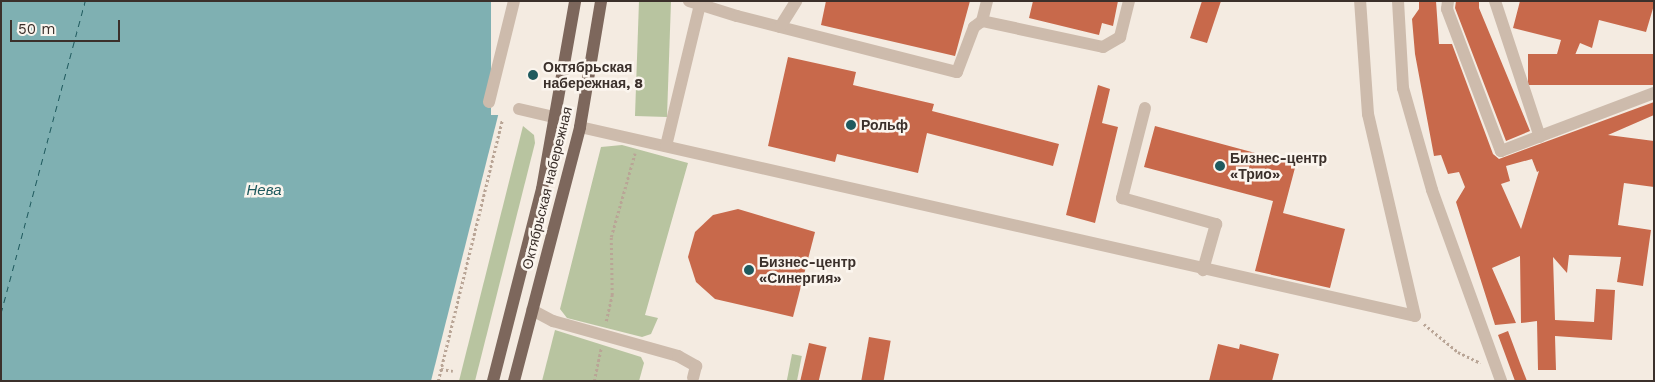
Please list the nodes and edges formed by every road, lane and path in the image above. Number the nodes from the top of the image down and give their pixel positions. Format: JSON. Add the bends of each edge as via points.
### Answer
{"nodes":[{"id":1,"x":514,"y":1,"type":"edge"},
{"id":2,"x":574,"y":1,"type":"edge"},
{"id":3,"x":601,"y":1,"type":"edge"},
{"id":4,"x":796,"y":1,"type":"edge"},
{"id":5,"x":987,"y":1,"type":"edge"},
{"id":6,"x":1129,"y":1,"type":"edge"},
{"id":7,"x":1360,"y":1,"type":"edge"},
{"id":8,"x":1398,"y":1,"type":"edge"},
{"id":9,"x":1448,"y":1,"type":"edge"},
{"id":10,"x":1494,"y":1,"type":"edge"},
{"id":11,"x":694,"y":3,"type":"edge"},
{"id":12,"x":982,"y":20,"type":"junction"},
{"id":13,"x":780,"y":28,"type":"junction"},
{"id":14,"x":1654,"y":94,"type":"edge"},
{"id":15,"x":489,"y":102,"type":"dead end"},
{"id":16,"x":1145,"y":108,"type":"dead end"},
{"id":17,"x":519,"y":109,"type":"dead end"},
{"id":18,"x":553,"y":117,"type":"junction"},
{"id":19,"x":502,"y":122,"type":"dead end"},
{"id":20,"x":580,"y":127,"type":"junction"},
{"id":21,"x":1540,"y":137,"type":"junction"},
{"id":22,"x":639,"y":140,"type":"junction"},
{"id":23,"x":666,"y":146,"type":"junction"},
{"id":24,"x":1204,"y":270,"type":"junction"},
{"id":25,"x":532,"y":310,"type":"junction"},
{"id":26,"x":1416,"y":316,"type":"junction"},
{"id":27,"x":603,"y":335,"type":"junction"},
{"id":28,"x":1496,"y":368,"type":"junction"},
{"id":29,"x":441,"y":369,"type":"junction"},
{"id":30,"x":453,"y":371,"type":"dead end"},
{"id":31,"x":693,"y":378,"type":"dead end"},
{"id":32,"x":438,"y":381,"type":"edge"},
{"id":33,"x":493,"y":381,"type":"edge"},
{"id":34,"x":514,"y":381,"type":"edge"},
{"id":35,"x":594,"y":381,"type":"edge"},
{"id":36,"x":1501,"y":381,"type":"edge"}],
"edges":[{"from":1,"to":15,"type":"street"},
{"from":2,"to":18,"type":"main road","name":"Октябрьская набережная"},
{"from":3,"to":20,"type":"main road","name":"Октябрьская набережная"},
{"from":4,"to":13,"type":"street"},
{"from":5,"to":12,"type":"street"},
{"from":6,"to":12,"type":"street","via":[[1120,37],[1104,47]]},
{"from":7,"to":26,"type":"street","via":[[1368,114]]},
{"from":8,"to":28,"type":"street","via":[[1403,88],[1432,190]]},
{"from":9,"to":21,"type":"street","via":[[1447,8],[1501,151]]},
{"from":10,"to":21,"type":"street"},
{"from":11,"to":13,"type":"street"},
{"from":11,"to":23,"type":"street"},
{"from":12,"to":13,"type":"street","via":[[974,27],[957,72]]},
{"from":14,"to":21,"type":"street"},
{"from":16,"to":24,"type":"street","via":[[1122,198],[1216,224]]},
{"from":17,"to":18,"type":"street"},
{"from":18,"to":33,"type":"main road","name":"Октябрьская набережная","via":[[542,189]]},
{"from":19,"to":29,"type":"path"},
{"from":20,"to":22,"type":"street"},
{"from":20,"to":25,"type":"main road","name":"Октябрьская набережная"},
{"from":22,"to":23,"type":"street"},
{"from":22,"to":27,"type":"path","via":[[611,237],[612,294]]},
{"from":23,"to":24,"type":"street"},
{"from":24,"to":26,"type":"street"},
{"from":25,"to":27,"type":"street","via":[[553,321]]},
{"from":25,"to":34,"type":"main road","name":"Октябрьская набережная"},
{"from":26,"to":28,"type":"path","via":[[1458,352]]},
{"from":27,"to":31,"type":"street","via":[[678,356],[696,366]]},
{"from":27,"to":35,"type":"path"},
{"from":28,"to":36,"type":"street"},
{"from":29,"to":30,"type":"path"},
{"from":29,"to":32,"type":"path"}]}
